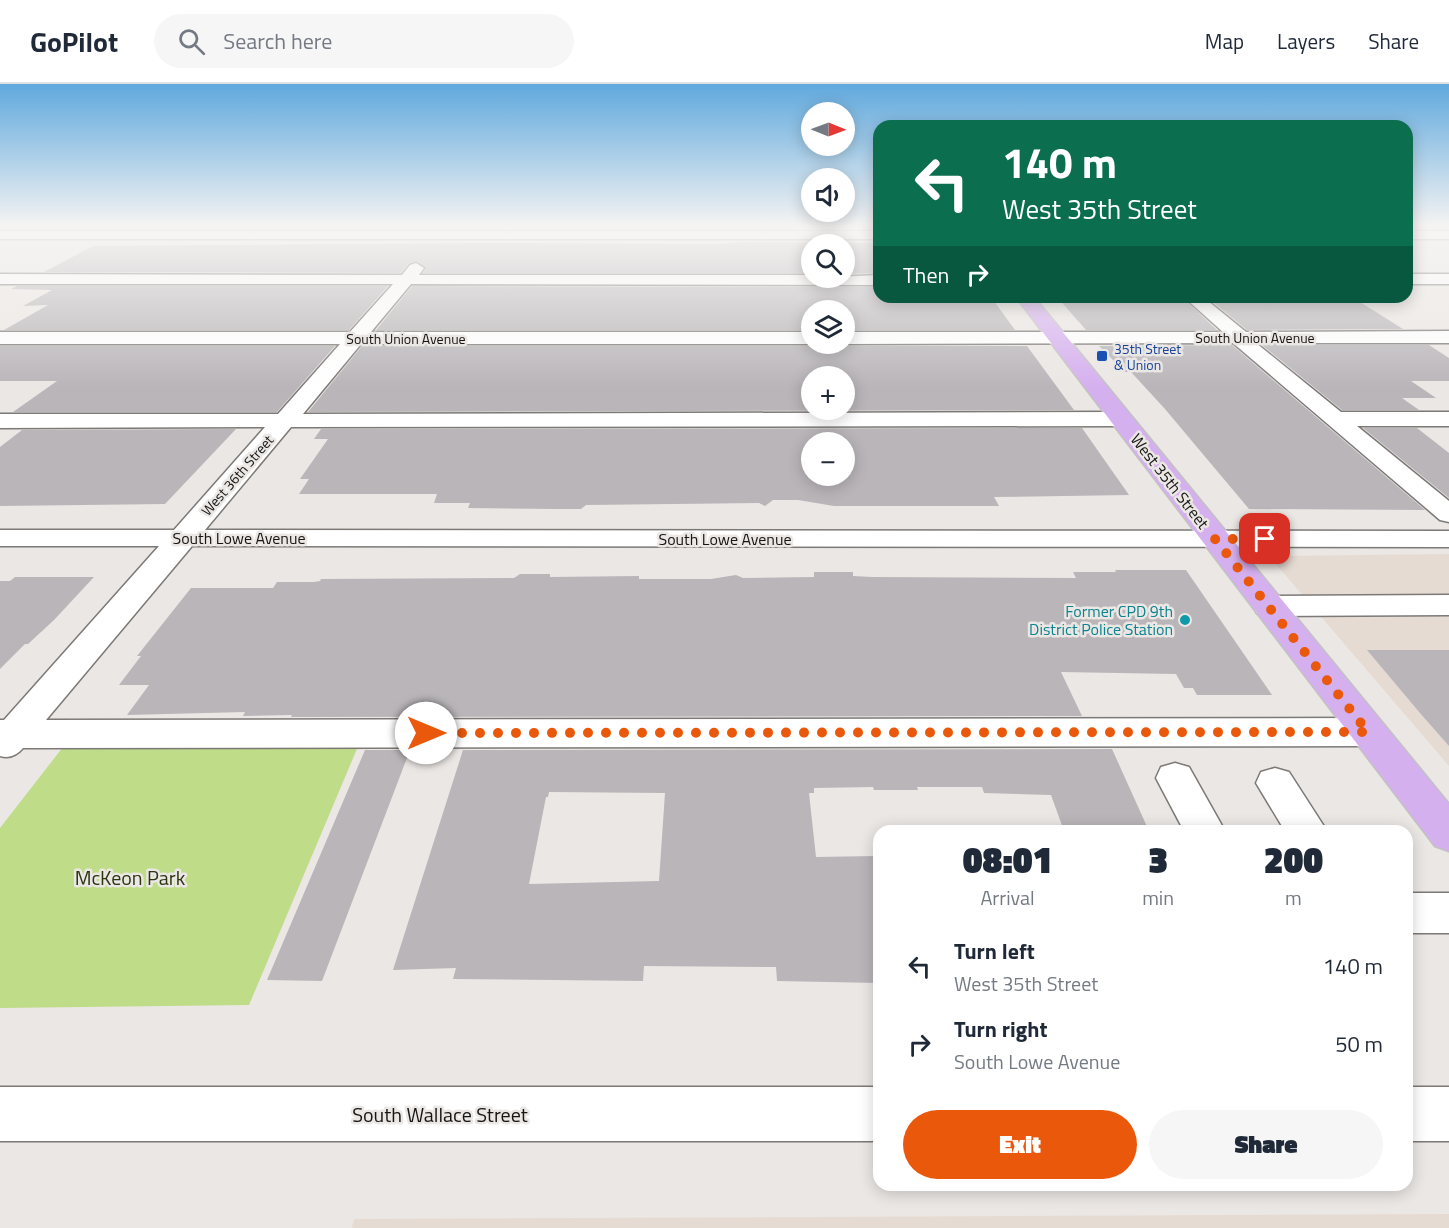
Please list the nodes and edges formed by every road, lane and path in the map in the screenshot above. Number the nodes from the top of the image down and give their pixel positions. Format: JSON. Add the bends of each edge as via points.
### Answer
{"nodes":[{"id":1,"x":405,"y":280,"type":"edge"},
{"id":2,"x":1030,"y":303,"type":"edge"},
{"id":3,"x":1200,"y":303,"type":"edge"},
{"id":4,"x":1239,"y":337,"type":"junction"},
{"id":5,"x":1449,"y":337,"type":"edge"},
{"id":6,"x":0,"y":338,"type":"edge"},
{"id":7,"x":356,"y":338,"type":"junction"},
{"id":8,"x":801,"y":338,"type":"edge"},
{"id":9,"x":855,"y":338,"type":"edge"},
{"id":10,"x":1056,"y":338,"type":"junction"},
{"id":11,"x":1121,"y":419,"type":"junction"},
{"id":12,"x":1335,"y":419,"type":"junction"},
{"id":13,"x":1449,"y":419,"type":"edge"},
{"id":14,"x":285,"y":420,"type":"junction"},
{"id":15,"x":0,"y":421,"type":"edge"},
{"id":16,"x":1449,"y":514,"type":"edge"},
{"id":17,"x":0,"y":538,"type":"edge"},
{"id":18,"x":183,"y":538,"type":"junction"},
{"id":19,"x":1215,"y":539,"type":"junction"},
{"id":20,"x":1449,"y":539,"type":"edge"},
{"id":21,"x":1449,"y":605,"type":"edge"},
{"id":22,"x":1268,"y":606,"type":"junction"},
{"id":23,"x":1368,"y":732,"type":"junction"},
{"id":24,"x":5,"y":739,"type":"edge"},
{"id":25,"x":1175,"y":778,"type":"dead end"},
{"id":26,"x":1275,"y":783,"type":"dead end"},
{"id":27,"x":1201,"y":825,"type":"edge"},
{"id":28,"x":1303,"y":825,"type":"edge"},
{"id":29,"x":1449,"y":834,"type":"edge"},
{"id":30,"x":1413,"y":913,"type":"edge"},
{"id":31,"x":1449,"y":913,"type":"edge"},
{"id":32,"x":0,"y":1114,"type":"edge"},
{"id":33,"x":873,"y":1114,"type":"edge"},
{"id":34,"x":1413,"y":1114,"type":"edge"},
{"id":35,"x":1449,"y":1114,"type":"edge"}],
"edges":[{"from":1,"to":7,"type":"street","name":"West 36th Street"},
{"from":2,"to":10,"type":"main road","name":"West 35th Street"},
{"from":3,"to":4,"type":"street"},
{"from":4,"to":5,"type":"street","name":"South Union Avenue"},
{"from":4,"to":10,"type":"street","name":"South Union Avenue"},
{"from":4,"to":12,"type":"street"},
{"from":6,"to":7,"type":"street","name":"South Union Avenue"},
{"from":7,"to":8,"type":"street","name":"South Union Avenue"},
{"from":7,"to":14,"type":"street","name":"West 36th Street"},
{"from":9,"to":10,"type":"street","name":"South Union Avenue"},
{"from":10,"to":11,"type":"main road","name":"West 35th Street"},
{"from":11,"to":14,"type":"street"},
{"from":11,"to":19,"type":"main road","name":"West 35th Street"},
{"from":12,"to":13,"type":"street"},
{"from":12,"to":16,"type":"street"},
{"from":14,"to":15,"type":"street"},
{"from":14,"to":18,"type":"street","name":"West 36th Street"},
{"from":17,"to":18,"type":"street","name":"South Lowe Avenue"},
{"from":18,"to":19,"type":"street","name":"South Lowe Avenue"},
{"from":18,"to":24,"type":"street","name":"West 36th Street"},
{"from":19,"to":20,"type":"street","name":"South Lowe Avenue"},
{"from":19,"to":22,"type":"main road","name":"West 35th Street"},
{"from":21,"to":22,"type":"street"},
{"from":22,"to":23,"type":"main road","name":"West 35th Street"},
{"from":23,"to":24,"type":"street"},
{"from":23,"to":29,"type":"main road","name":"West 35th Street"},
{"from":25,"to":27,"type":"street"},
{"from":26,"to":28,"type":"street"},
{"from":30,"to":31,"type":"street"},
{"from":32,"to":33,"type":"street","name":"South Wallace Street"},
{"from":34,"to":35,"type":"street"}]}
